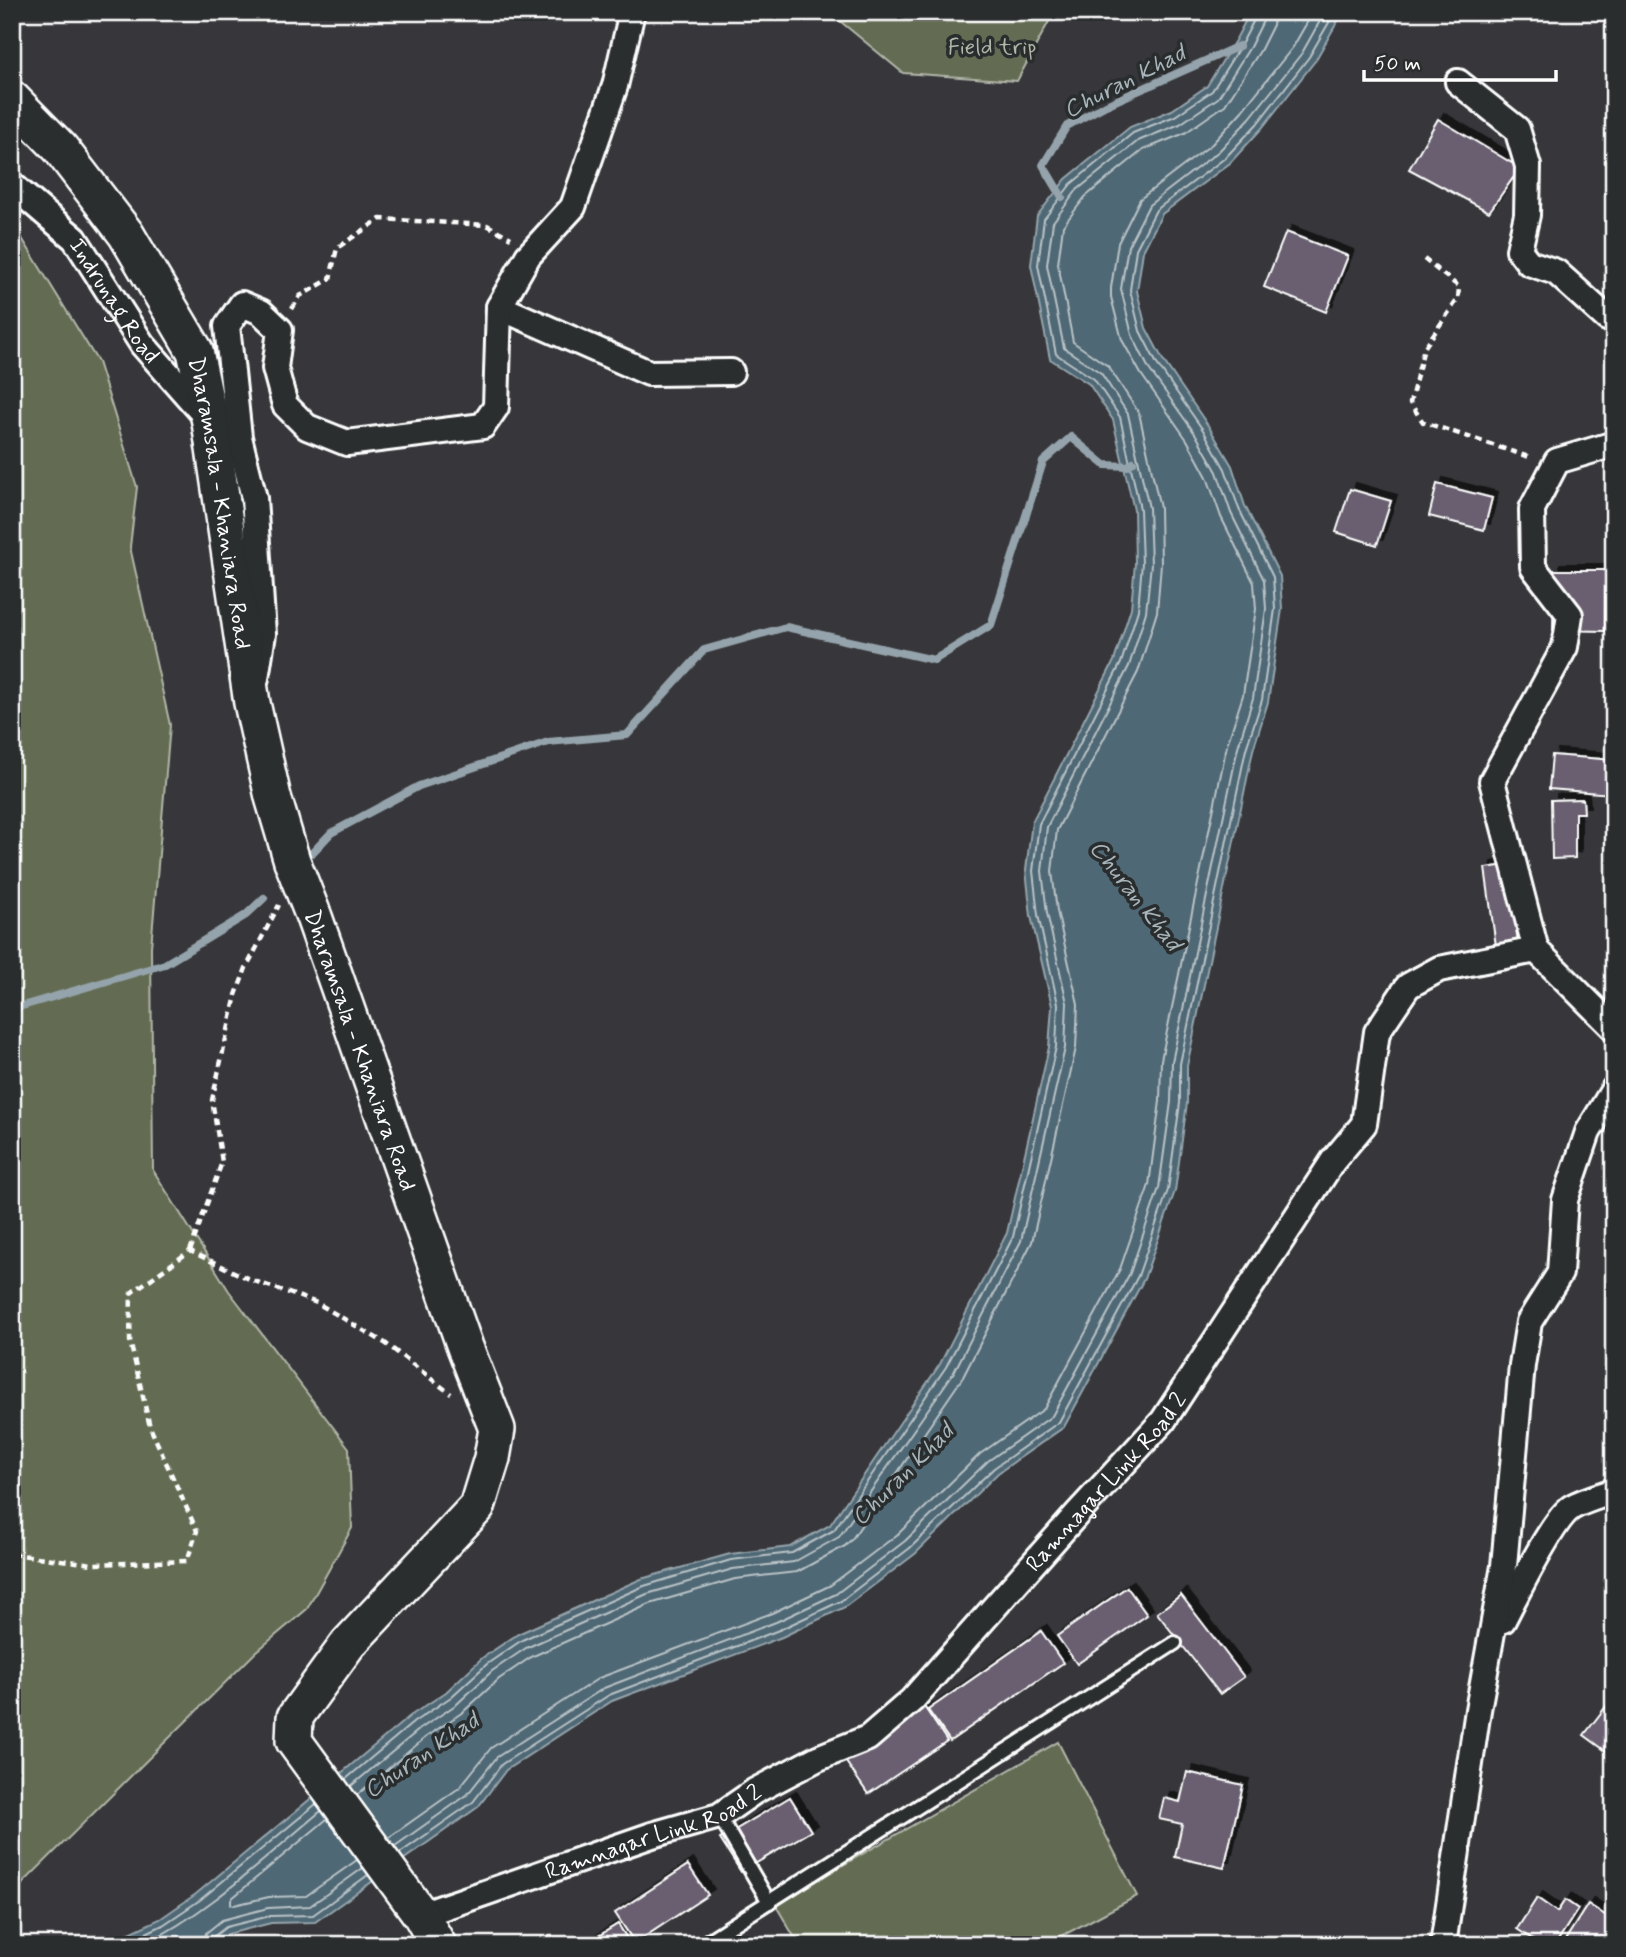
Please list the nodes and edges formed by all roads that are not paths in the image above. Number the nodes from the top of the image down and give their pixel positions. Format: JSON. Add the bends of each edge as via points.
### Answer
{"nodes":[{"id":1,"x":632,"y":12,"type":"edge"},
{"id":2,"x":1458,"y":82,"type":"dead end"},
{"id":3,"x":12,"y":99,"type":"edge"},
{"id":4,"x":12,"y":185,"type":"edge"},
{"id":5,"x":499,"y":307,"type":"junction"},
{"id":6,"x":1614,"y":321,"type":"edge"},
{"id":7,"x":731,"y":372,"type":"dead end"},
{"id":8,"x":210,"y":422,"type":"junction"},
{"id":9,"x":1614,"y":444,"type":"edge"},
{"id":10,"x":252,"y":703,"type":"junction"},
{"id":11,"x":1536,"y":950,"type":"junction"},
{"id":12,"x":1614,"y":1028,"type":"edge"},
{"id":13,"x":1614,"y":1089,"type":"edge"},
{"id":14,"x":1614,"y":1491,"type":"edge"},
{"id":15,"x":1175,"y":1643,"type":"dead end"},
{"id":16,"x":1490,"y":1647,"type":"junction"},
{"id":17,"x":719,"y":1816,"type":"junction"},
{"id":18,"x":769,"y":1902,"type":"junction"},
{"id":19,"x":421,"y":1915,"type":"junction"},
{"id":20,"x":438,"y":1945,"type":"edge"},
{"id":21,"x":701,"y":1945,"type":"edge"},
{"id":22,"x":1443,"y":1945,"type":"edge"}],
"edges":[{"from":1,"to":5,"type":"street","via":[[615,86],[573,206],[528,256]]},
{"from":2,"to":6,"type":"street","via":[[1517,129],[1528,166],[1527,215],[1519,250],[1529,263],[1556,272]]},
{"from":3,"to":8,"type":"street","name":"Dharamsala - Khaniara Road","via":[[60,148],[126,234],[195,351]]},
{"from":4,"to":8,"type":"street","name":"Indrunag Road","via":[[75,239],[142,344]]},
{"from":5,"to":7,"type":"street","via":[[649,373]]},
{"from":5,"to":10,"type":"street","via":[[496,407],[483,426],[347,443],[307,427],[285,404],[275,369],[280,330],[261,312],[242,304],[227,326],[239,437],[254,498],[260,585],[263,634]]},
{"from":8,"to":10,"type":"street","name":"Dharamsala - Khaniara Road"},
{"from":9,"to":11,"type":"street","via":[[1557,461],[1532,509],[1533,567],[1570,615],[1564,647],[1492,781]]},
{"from":10,"to":19,"type":"street","name":"Dharamsala - Khaniara Road","via":[[292,861],[497,1429],[477,1507],[348,1644],[295,1717],[294,1741]]},
{"from":11,"to":12,"type":"street"},
{"from":11,"to":17,"type":"street","name":"Ramnagar Link Road 2","via":[[1439,969],[1408,986],[1377,1032],[1364,1124],[1333,1161],[1163,1421],[903,1707],[868,1738],[818,1758]]},
{"from":13,"to":16,"type":"street","via":[[1588,1132],[1565,1200],[1560,1273],[1529,1322],[1504,1566]]},
{"from":14,"to":16,"type":"street","via":[[1570,1508],[1554,1528]]},
{"from":15,"to":18,"type":"lane"},
{"from":16,"to":22,"type":"street"},
{"from":17,"to":18,"type":"lane"},
{"from":17,"to":19,"type":"street","name":"Ramnagar Link Road 2"},
{"from":18,"to":21,"type":"lane"},
{"from":19,"to":20,"type":"street","name":"Dharamsala - Khaniara Road"}]}
